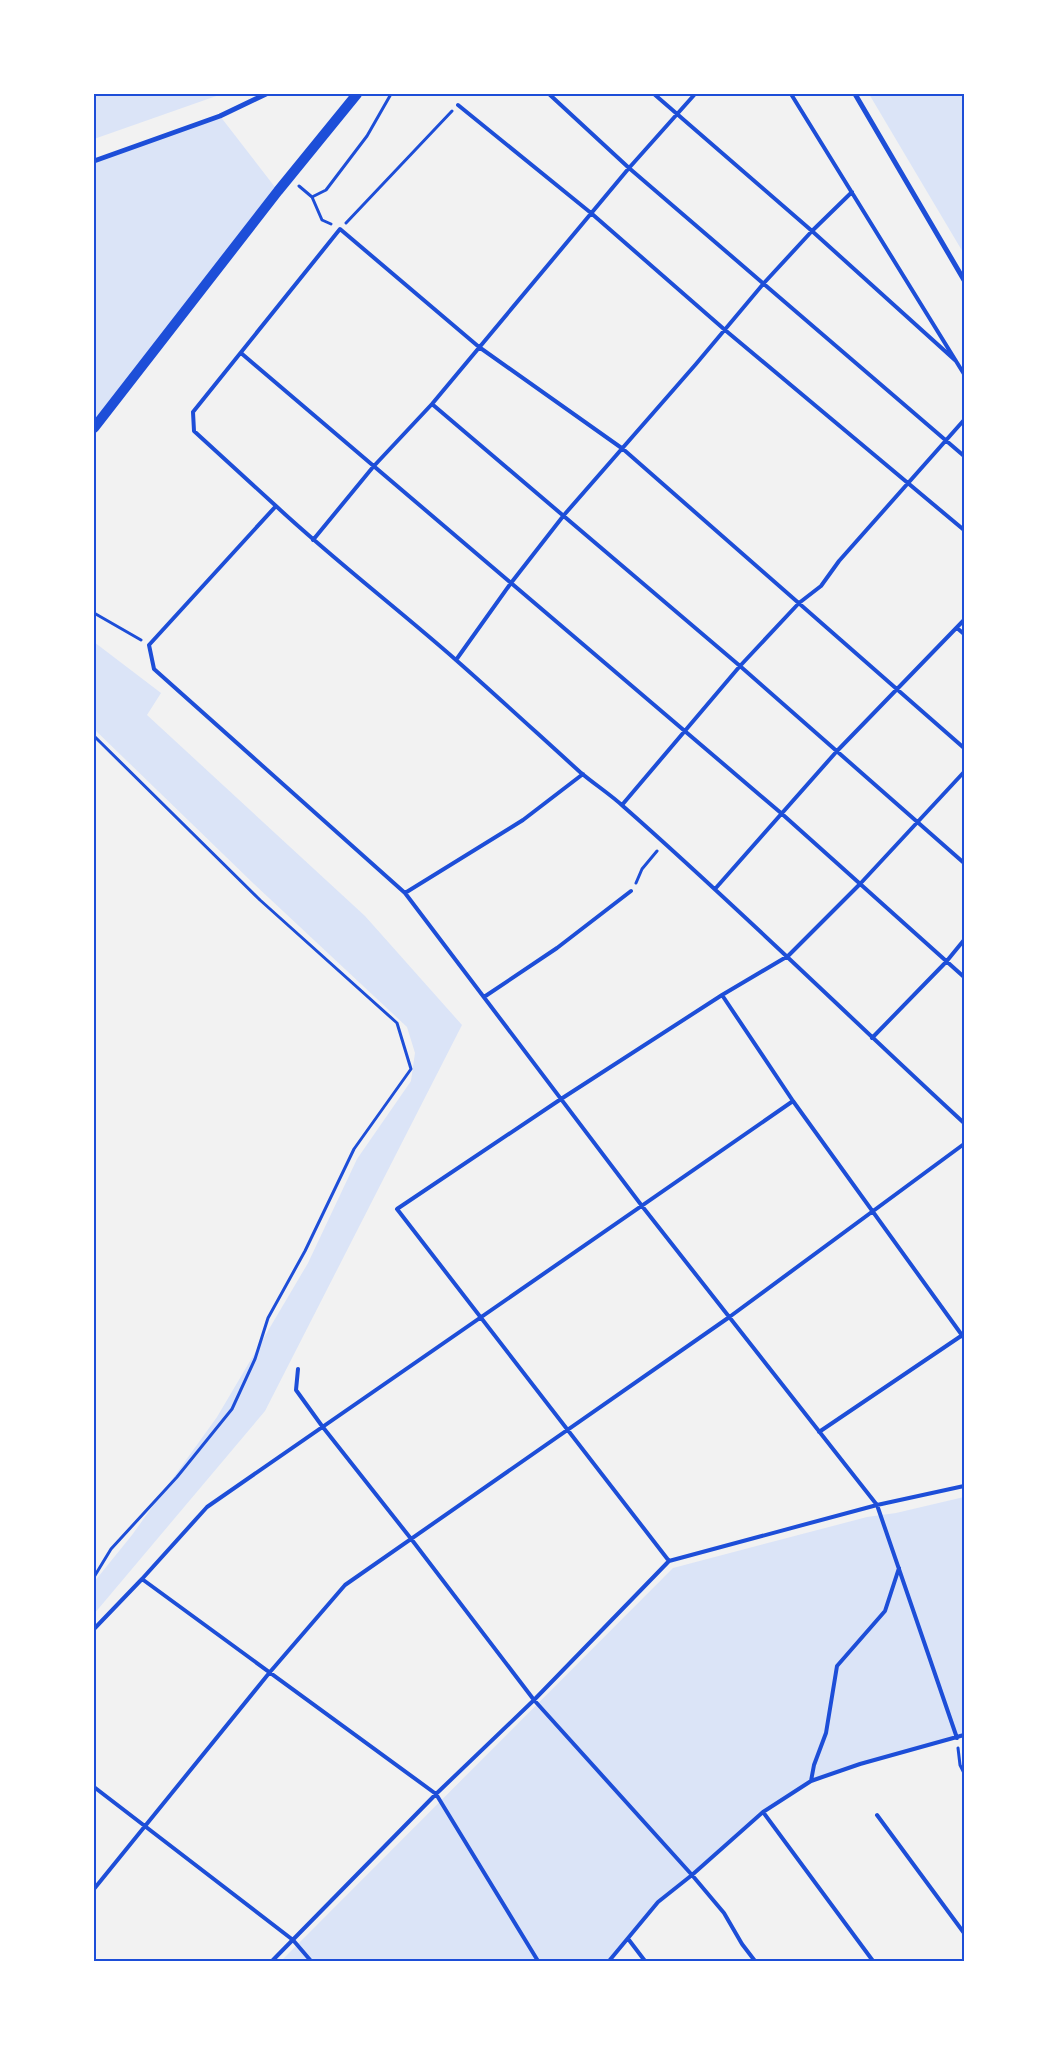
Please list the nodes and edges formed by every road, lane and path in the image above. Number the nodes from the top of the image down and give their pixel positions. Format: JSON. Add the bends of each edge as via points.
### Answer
{"nodes":[{"id":1,"x":266,"y":94,"type":"edge"},
{"id":2,"x":357,"y":94,"type":"edge"},
{"id":3,"x":392,"y":94,"type":"edge"},
{"id":4,"x":549,"y":94,"type":"edge"},
{"id":5,"x":654,"y":94,"type":"edge"},
{"id":6,"x":695,"y":94,"type":"edge"},
{"id":7,"x":791,"y":94,"type":"edge"},
{"id":8,"x":855,"y":94,"type":"edge"},
{"id":9,"x":458,"y":105,"type":"joint"},
{"id":10,"x":676,"y":114,"type":"junction"},
{"id":11,"x":94,"y":161,"type":"edge"},
{"id":12,"x":630,"y":168,"type":"junction"},
{"id":13,"x":289,"y":177,"type":"junction"},
{"id":14,"x":852,"y":192,"type":"junction"},
{"id":15,"x":312,"y":197,"type":"junction"},
{"id":16,"x":591,"y":214,"type":"junction"},
{"id":17,"x":340,"y":229,"type":"junction"},
{"id":18,"x":812,"y":231,"type":"junction"},
{"id":19,"x":964,"y":280,"type":"edge"},
{"id":20,"x":764,"y":283,"type":"junction"},
{"id":21,"x":725,"y":330,"type":"junction"},
{"id":22,"x":479,"y":347,"type":"junction"},
{"id":23,"x":241,"y":353,"type":"junction"},
{"id":24,"x":956,"y":361,"type":"junction"},
{"id":25,"x":964,"y":374,"type":"edge"},
{"id":26,"x":432,"y":404,"type":"junction"},
{"id":27,"x":964,"y":420,"type":"edge"},
{"id":28,"x":94,"y":428,"type":"edge"},
{"id":29,"x":947,"y":441,"type":"junction"},
{"id":30,"x":623,"y":450,"type":"junction"},
{"id":31,"x":964,"y":456,"type":"edge"},
{"id":32,"x":373,"y":467,"type":"junction"},
{"id":33,"x":908,"y":482,"type":"junction"},
{"id":34,"x":276,"y":506,"type":"junction"},
{"id":35,"x":564,"y":515,"type":"junction"},
{"id":36,"x":964,"y":530,"type":"edge"},
{"id":37,"x":313,"y":540,"type":"junction"},
{"id":38,"x":511,"y":582,"type":"junction"},
{"id":39,"x":799,"y":603,"type":"junction"},
{"id":40,"x":94,"y":613,"type":"edge"},
{"id":41,"x":964,"y":620,"type":"edge"},
{"id":42,"x":957,"y":628,"type":"junction"},
{"id":43,"x":964,"y":634,"type":"edge"},
{"id":44,"x":149,"y":645,"type":"junction"},
{"id":45,"x":456,"y":660,"type":"junction"},
{"id":46,"x":740,"y":666,"type":"junction"},
{"id":47,"x":897,"y":690,"type":"junction"},
{"id":48,"x":686,"y":732,"type":"junction"},
{"id":49,"x":94,"y":736,"type":"edge"},
{"id":50,"x":964,"y":748,"type":"edge"},
{"id":51,"x":837,"y":752,"type":"junction"},
{"id":52,"x":964,"y":772,"type":"edge"},
{"id":53,"x":583,"y":774,"type":"junction"},
{"id":54,"x":622,"y":805,"type":"junction"},
{"id":55,"x":781,"y":813,"type":"junction"},
{"id":56,"x":916,"y":822,"type":"junction"},
{"id":57,"x":664,"y":843,"type":"junction"},
{"id":58,"x":964,"y":863,"type":"edge"},
{"id":59,"x":860,"y":884,"type":"junction"},
{"id":60,"x":715,"y":888,"type":"junction"},
{"id":61,"x":631,"y":891,"type":"joint"},
{"id":62,"x":405,"y":893,"type":"junction"},
{"id":63,"x":964,"y":940,"type":"edge"},
{"id":64,"x":788,"y":956,"type":"junction"},
{"id":65,"x":946,"y":962,"type":"junction"},
{"id":66,"x":964,"y":977,"type":"edge"},
{"id":67,"x":722,"y":995,"type":"junction"},
{"id":68,"x":484,"y":997,"type":"junction"},
{"id":69,"x":872,"y":1038,"type":"junction"},
{"id":70,"x":561,"y":1099,"type":"junction"},
{"id":71,"x":793,"y":1101,"type":"junction"},
{"id":72,"x":964,"y":1123,"type":"edge"},
{"id":73,"x":964,"y":1144,"type":"edge"},
{"id":74,"x":642,"y":1206,"type":"junction"},
{"id":75,"x":873,"y":1212,"type":"junction"},
{"id":76,"x":482,"y":1317,"type":"junction"},
{"id":77,"x":728,"y":1318,"type":"junction"},
{"id":78,"x":964,"y":1336,"type":"edge"},
{"id":79,"x":298,"y":1369,"type":"dead end"},
{"id":80,"x":322,"y":1426,"type":"junction"},
{"id":81,"x":567,"y":1430,"type":"junction"},
{"id":82,"x":819,"y":1432,"type":"junction"},
{"id":83,"x":964,"y":1486,"type":"edge"},
{"id":84,"x":877,"y":1505,"type":"junction"},
{"id":85,"x":412,"y":1540,"type":"junction"},
{"id":86,"x":669,"y":1561,"type":"junction"},
{"id":87,"x":899,"y":1568,"type":"junction"},
{"id":88,"x":94,"y":1578,"type":"edge"},
{"id":89,"x":142,"y":1579,"type":"junction"},
{"id":90,"x":94,"y":1629,"type":"edge"},
{"id":91,"x":270,"y":1672,"type":"junction"},
{"id":92,"x":534,"y":1700,"type":"junction"},
{"id":93,"x":964,"y":1735,"type":"edge"},
{"id":94,"x":957,"y":1738,"type":"junction"},
{"id":95,"x":964,"y":1773,"type":"edge"},
{"id":96,"x":811,"y":1781,"type":"junction"},
{"id":97,"x":94,"y":1786,"type":"edge"},
{"id":98,"x":436,"y":1794,"type":"junction"},
{"id":99,"x":763,"y":1812,"type":"junction"},
{"id":100,"x":877,"y":1815,"type":"dead end"},
{"id":101,"x":146,"y":1825,"type":"junction"},
{"id":102,"x":692,"y":1875,"type":"junction"},
{"id":103,"x":94,"y":1889,"type":"edge"},
{"id":104,"x":964,"y":1933,"type":"edge"},
{"id":105,"x":293,"y":1940,"type":"junction"},
{"id":106,"x":628,"y":1940,"type":"junction"},
{"id":107,"x":272,"y":1961,"type":"edge"},
{"id":108,"x":310,"y":1961,"type":"edge"},
{"id":109,"x":538,"y":1961,"type":"edge"},
{"id":110,"x":609,"y":1961,"type":"edge"},
{"id":111,"x":645,"y":1961,"type":"edge"},
{"id":112,"x":755,"y":1961,"type":"edge"},
{"id":113,"x":873,"y":1961,"type":"edge"}],
"edges":[{"from":1,"to":11,"type":"street","via":[[220,116]]},
{"from":2,"to":13,"type":"main road"},
{"from":3,"to":15,"type":"path","via":[[367,136],[326,190]]},
{"from":4,"to":12,"type":"lane"},
{"from":5,"to":10,"type":"lane"},
{"from":6,"to":10,"type":"lane"},
{"from":7,"to":14,"type":"lane"},
{"from":8,"to":19,"type":"street"},
{"from":9,"to":16,"type":"lane"},
{"from":9,"to":17,"type":"path"},
{"from":10,"to":12,"type":"lane"},
{"from":10,"to":18,"type":"lane"},
{"from":12,"to":16,"type":"lane"},
{"from":12,"to":20,"type":"lane"},
{"from":13,"to":15,"type":"path"},
{"from":13,"to":28,"type":"main road"},
{"from":14,"to":18,"type":"lane"},
{"from":14,"to":24,"type":"lane"},
{"from":15,"to":17,"type":"path","via":[[322,220]]},
{"from":16,"to":21,"type":"lane"},
{"from":16,"to":22,"type":"lane"},
{"from":17,"to":22,"type":"lane"},
{"from":17,"to":23,"type":"lane"},
{"from":18,"to":20,"type":"lane"},
{"from":18,"to":24,"type":"lane"},
{"from":20,"to":21,"type":"lane"},
{"from":20,"to":29,"type":"lane"},
{"from":21,"to":30,"type":"lane"},
{"from":21,"to":33,"type":"lane"},
{"from":22,"to":26,"type":"lane"},
{"from":22,"to":30,"type":"lane"},
{"from":23,"to":32,"type":"lane"},
{"from":23,"to":34,"type":"lane","via":[[193,412],[194,431]]},
{"from":24,"to":25,"type":"lane"},
{"from":26,"to":32,"type":"lane"},
{"from":26,"to":35,"type":"lane"},
{"from":27,"to":29,"type":"lane"},
{"from":29,"to":31,"type":"lane"},
{"from":29,"to":33,"type":"lane"},
{"from":30,"to":35,"type":"lane"},
{"from":30,"to":39,"type":"lane"},
{"from":32,"to":37,"type":"lane"},
{"from":32,"to":38,"type":"lane"},
{"from":33,"to":36,"type":"lane"},
{"from":33,"to":39,"type":"lane","via":[[822,586]]},
{"from":34,"to":37,"type":"lane"},
{"from":34,"to":44,"type":"lane"},
{"from":35,"to":38,"type":"lane"},
{"from":35,"to":46,"type":"lane"},
{"from":37,"to":45,"type":"lane"},
{"from":38,"to":45,"type":"lane"},
{"from":38,"to":48,"type":"lane"},
{"from":39,"to":46,"type":"lane"},
{"from":39,"to":47,"type":"lane"},
{"from":40,"to":44,"type":"path"},
{"from":41,"to":42,"type":"lane"},
{"from":42,"to":43,"type":"lane"},
{"from":42,"to":47,"type":"lane"},
{"from":44,"to":62,"type":"lane","via":[[154,669]]},
{"from":45,"to":53,"type":"lane"},
{"from":46,"to":48,"type":"lane"},
{"from":46,"to":51,"type":"lane"},
{"from":47,"to":50,"type":"lane"},
{"from":47,"to":51,"type":"lane"},
{"from":48,"to":54,"type":"lane"},
{"from":48,"to":55,"type":"lane"},
{"from":49,"to":88,"type":"path","via":[[260,900],[398,1023],[411,1069],[354,1150],[268,1318],[255,1359],[232,1409],[177,1477],[111,1549]]},
{"from":51,"to":55,"type":"lane"},
{"from":51,"to":56,"type":"lane"},
{"from":52,"to":56,"type":"lane"},
{"from":53,"to":54,"type":"lane"},
{"from":53,"to":62,"type":"lane","via":[[523,820]]},
{"from":54,"to":57,"type":"lane"},
{"from":55,"to":59,"type":"lane"},
{"from":55,"to":60,"type":"lane"},
{"from":56,"to":58,"type":"lane"},
{"from":56,"to":59,"type":"lane"},
{"from":57,"to":60,"type":"lane"},
{"from":57,"to":61,"type":"path","via":[[642,869]]},
{"from":59,"to":64,"type":"lane"},
{"from":59,"to":65,"type":"lane"},
{"from":60,"to":64,"type":"lane"},
{"from":61,"to":68,"type":"lane","via":[[557,948]]},
{"from":62,"to":68,"type":"lane"},
{"from":63,"to":65,"type":"lane"},
{"from":64,"to":67,"type":"lane"},
{"from":64,"to":69,"type":"lane"},
{"from":65,"to":66,"type":"lane"},
{"from":65,"to":69,"type":"lane"},
{"from":67,"to":70,"type":"lane"},
{"from":67,"to":71,"type":"lane"},
{"from":68,"to":70,"type":"lane"},
{"from":69,"to":72,"type":"lane"},
{"from":70,"to":74,"type":"lane"},
{"from":70,"to":76,"type":"lane","via":[[397,1209]]},
{"from":71,"to":74,"type":"lane"},
{"from":71,"to":75,"type":"lane"},
{"from":73,"to":75,"type":"lane"},
{"from":74,"to":76,"type":"lane"},
{"from":74,"to":77,"type":"lane"},
{"from":75,"to":77,"type":"lane"},
{"from":75,"to":78,"type":"lane"},
{"from":76,"to":80,"type":"lane"},
{"from":76,"to":81,"type":"lane"},
{"from":77,"to":81,"type":"lane"},
{"from":77,"to":82,"type":"lane"},
{"from":78,"to":82,"type":"lane"},
{"from":79,"to":80,"type":"lane","via":[[296,1390]]},
{"from":80,"to":85,"type":"lane"},
{"from":80,"to":89,"type":"lane","via":[[207,1507]]},
{"from":81,"to":85,"type":"lane"},
{"from":81,"to":86,"type":"lane"},
{"from":82,"to":84,"type":"lane"},
{"from":83,"to":84,"type":"lane"},
{"from":84,"to":86,"type":"lane"},
{"from":84,"to":87,"type":"lane"},
{"from":85,"to":91,"type":"lane","via":[[345,1585]]},
{"from":85,"to":92,"type":"lane"},
{"from":86,"to":92,"type":"lane"},
{"from":87,"to":94,"type":"lane"},
{"from":87,"to":96,"type":"lane","via":[[885,1611],[837,1666],[826,1733]]},
{"from":89,"to":90,"type":"lane"},
{"from":89,"to":91,"type":"lane"},
{"from":91,"to":98,"type":"lane"},
{"from":91,"to":101,"type":"lane"},
{"from":92,"to":98,"type":"lane"},
{"from":92,"to":102,"type":"lane"},
{"from":93,"to":94,"type":"lane"},
{"from":94,"to":95,"type":"path"},
{"from":94,"to":96,"type":"lane"},
{"from":96,"to":99,"type":"lane"},
{"from":97,"to":101,"type":"lane"},
{"from":98,"to":105,"type":"lane"},
{"from":98,"to":109,"type":"lane"},
{"from":99,"to":102,"type":"lane"},
{"from":99,"to":113,"type":"lane"},
{"from":100,"to":104,"type":"lane"},
{"from":101,"to":103,"type":"lane"},
{"from":101,"to":105,"type":"lane"},
{"from":102,"to":106,"type":"lane","via":[[658,1902]]},
{"from":102,"to":112,"type":"lane","via":[[724,1913]]},
{"from":105,"to":107,"type":"lane"},
{"from":105,"to":108,"type":"lane"},
{"from":106,"to":110,"type":"lane"},
{"from":106,"to":111,"type":"lane"}]}
